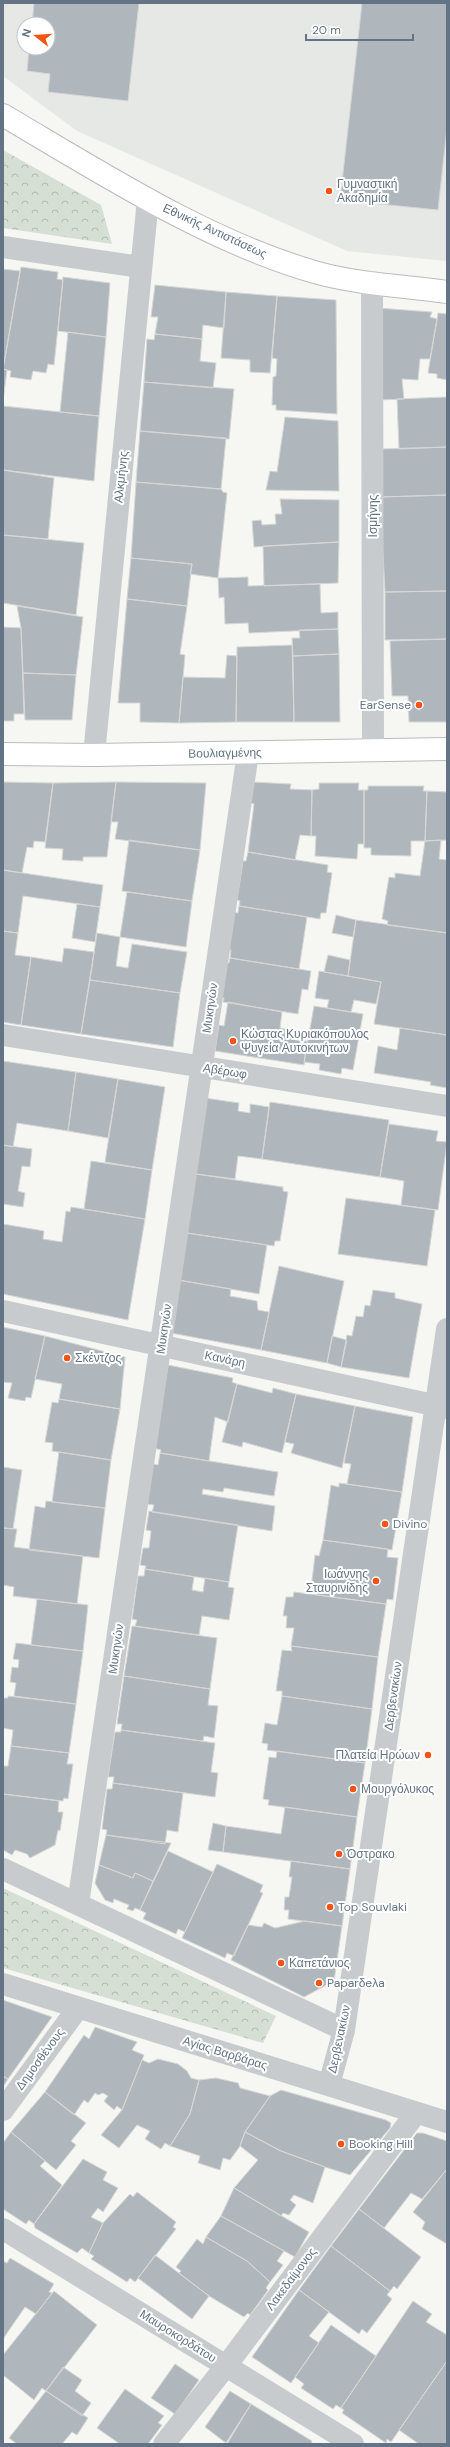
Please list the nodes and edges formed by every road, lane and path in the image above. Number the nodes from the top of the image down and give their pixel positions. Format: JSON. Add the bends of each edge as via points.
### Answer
{"nodes":[{"id":1,"x":3,"y":115,"type":"edge"},
{"id":2,"x":148,"y":199,"type":"junction"},
{"id":3,"x":3,"y":247,"type":"edge"},
{"id":4,"x":141,"y":267,"type":"junction"},
{"id":5,"x":372,"y":282,"type":"junction"},
{"id":6,"x":447,"y":292,"type":"edge"},
{"id":7,"x":447,"y":749,"type":"edge"},
{"id":8,"x":374,"y":750,"type":"junction"},
{"id":9,"x":248,"y":753,"type":"junction"},
{"id":10,"x":3,"y":754,"type":"edge"},
{"id":11,"x":94,"y":755,"type":"junction"},
{"id":12,"x":3,"y":1035,"type":"edge"},
{"id":13,"x":202,"y":1067,"type":"junction"},
{"id":14,"x":447,"y":1106,"type":"edge"},
{"id":15,"x":3,"y":1311,"type":"edge"},
{"id":16,"x":447,"y":1329,"type":"edge"},
{"id":17,"x":161,"y":1346,"type":"junction"},
{"id":18,"x":442,"y":1407,"type":"edge"},
{"id":19,"x":3,"y":1869,"type":"edge"},
{"id":20,"x":78,"y":1904,"type":"junction"},
{"id":21,"x":3,"y":1984,"type":"edge"},
{"id":22,"x":78,"y":2008,"type":"junction"},
{"id":23,"x":344,"y":2030,"type":"junction"},
{"id":24,"x":329,"y":2085,"type":"junction"},
{"id":25,"x":3,"y":2110,"type":"edge"},
{"id":26,"x":416,"y":2113,"type":"junction"},
{"id":27,"x":447,"y":2122,"type":"edge"},
{"id":28,"x":3,"y":2229,"type":"edge"},
{"id":29,"x":226,"y":2366,"type":"junction"},
{"id":30,"x":164,"y":2444,"type":"edge"},
{"id":31,"x":353,"y":2444,"type":"edge"}],
"edges":[{"from":1,"to":2,"type":"main road","name":"Εθνικής Αντιστάσεως"},
{"from":2,"to":4,"type":"street","name":"Αλκμήνης"},
{"from":2,"to":5,"type":"main road","name":"Εθνικής Αντιστάσεως","via":[[274,258],[319,274]]},
{"from":3,"to":4,"type":"street"},
{"from":4,"to":11,"type":"street","name":"Αλκμήνης"},
{"from":5,"to":6,"type":"main road","name":"Εθνικής Αντιστάσεως"},
{"from":5,"to":8,"type":"street","name":"Ισμήνης"},
{"from":7,"to":8,"type":"main road","name":"Βουλιαγμένης"},
{"from":8,"to":9,"type":"main road","name":"Βουλιαγμένης"},
{"from":9,"to":11,"type":"main road","name":"Βουλιαγμένης"},
{"from":9,"to":13,"type":"street","name":"Μυκηνών"},
{"from":10,"to":11,"type":"main road","name":"Βουλιαγμένης"},
{"from":12,"to":13,"type":"street","name":"Αβέρωφ"},
{"from":13,"to":14,"type":"street","name":"Αβέρωφ"},
{"from":13,"to":17,"type":"street","name":"Μυκηνών"},
{"from":15,"to":17,"type":"street","name":"Κανάρη"},
{"from":16,"to":18,"type":"street","name":"Δερβενακίων"},
{"from":17,"to":18,"type":"street","name":"Κανάρη"},
{"from":17,"to":20,"type":"street","name":"Μυκηνών"},
{"from":18,"to":23,"type":"street","name":"Δερβενακίων"},
{"from":19,"to":20,"type":"street"},
{"from":20,"to":23,"type":"street"},
{"from":21,"to":22,"type":"street","name":"Αγίας Βαρβάρας"},
{"from":22,"to":24,"type":"street","name":"Αγίας Βαρβάρας"},
{"from":22,"to":25,"type":"street","name":"Δημοσθένους"},
{"from":23,"to":24,"type":"street","name":"Δερβενακίων"},
{"from":24,"to":26,"type":"street","name":"Αγίας Βαρβάρας"},
{"from":26,"to":27,"type":"street","name":"Αγίας Βαρβάρας"},
{"from":26,"to":29,"type":"street","name":"Λακεδαίμονος"},
{"from":28,"to":29,"type":"street","name":"Μαυροκορδάτου"},
{"from":29,"to":30,"type":"street","name":"Λακεδαίμονος"},
{"from":29,"to":31,"type":"street","name":"Μαυροκορδάτου"}]}
